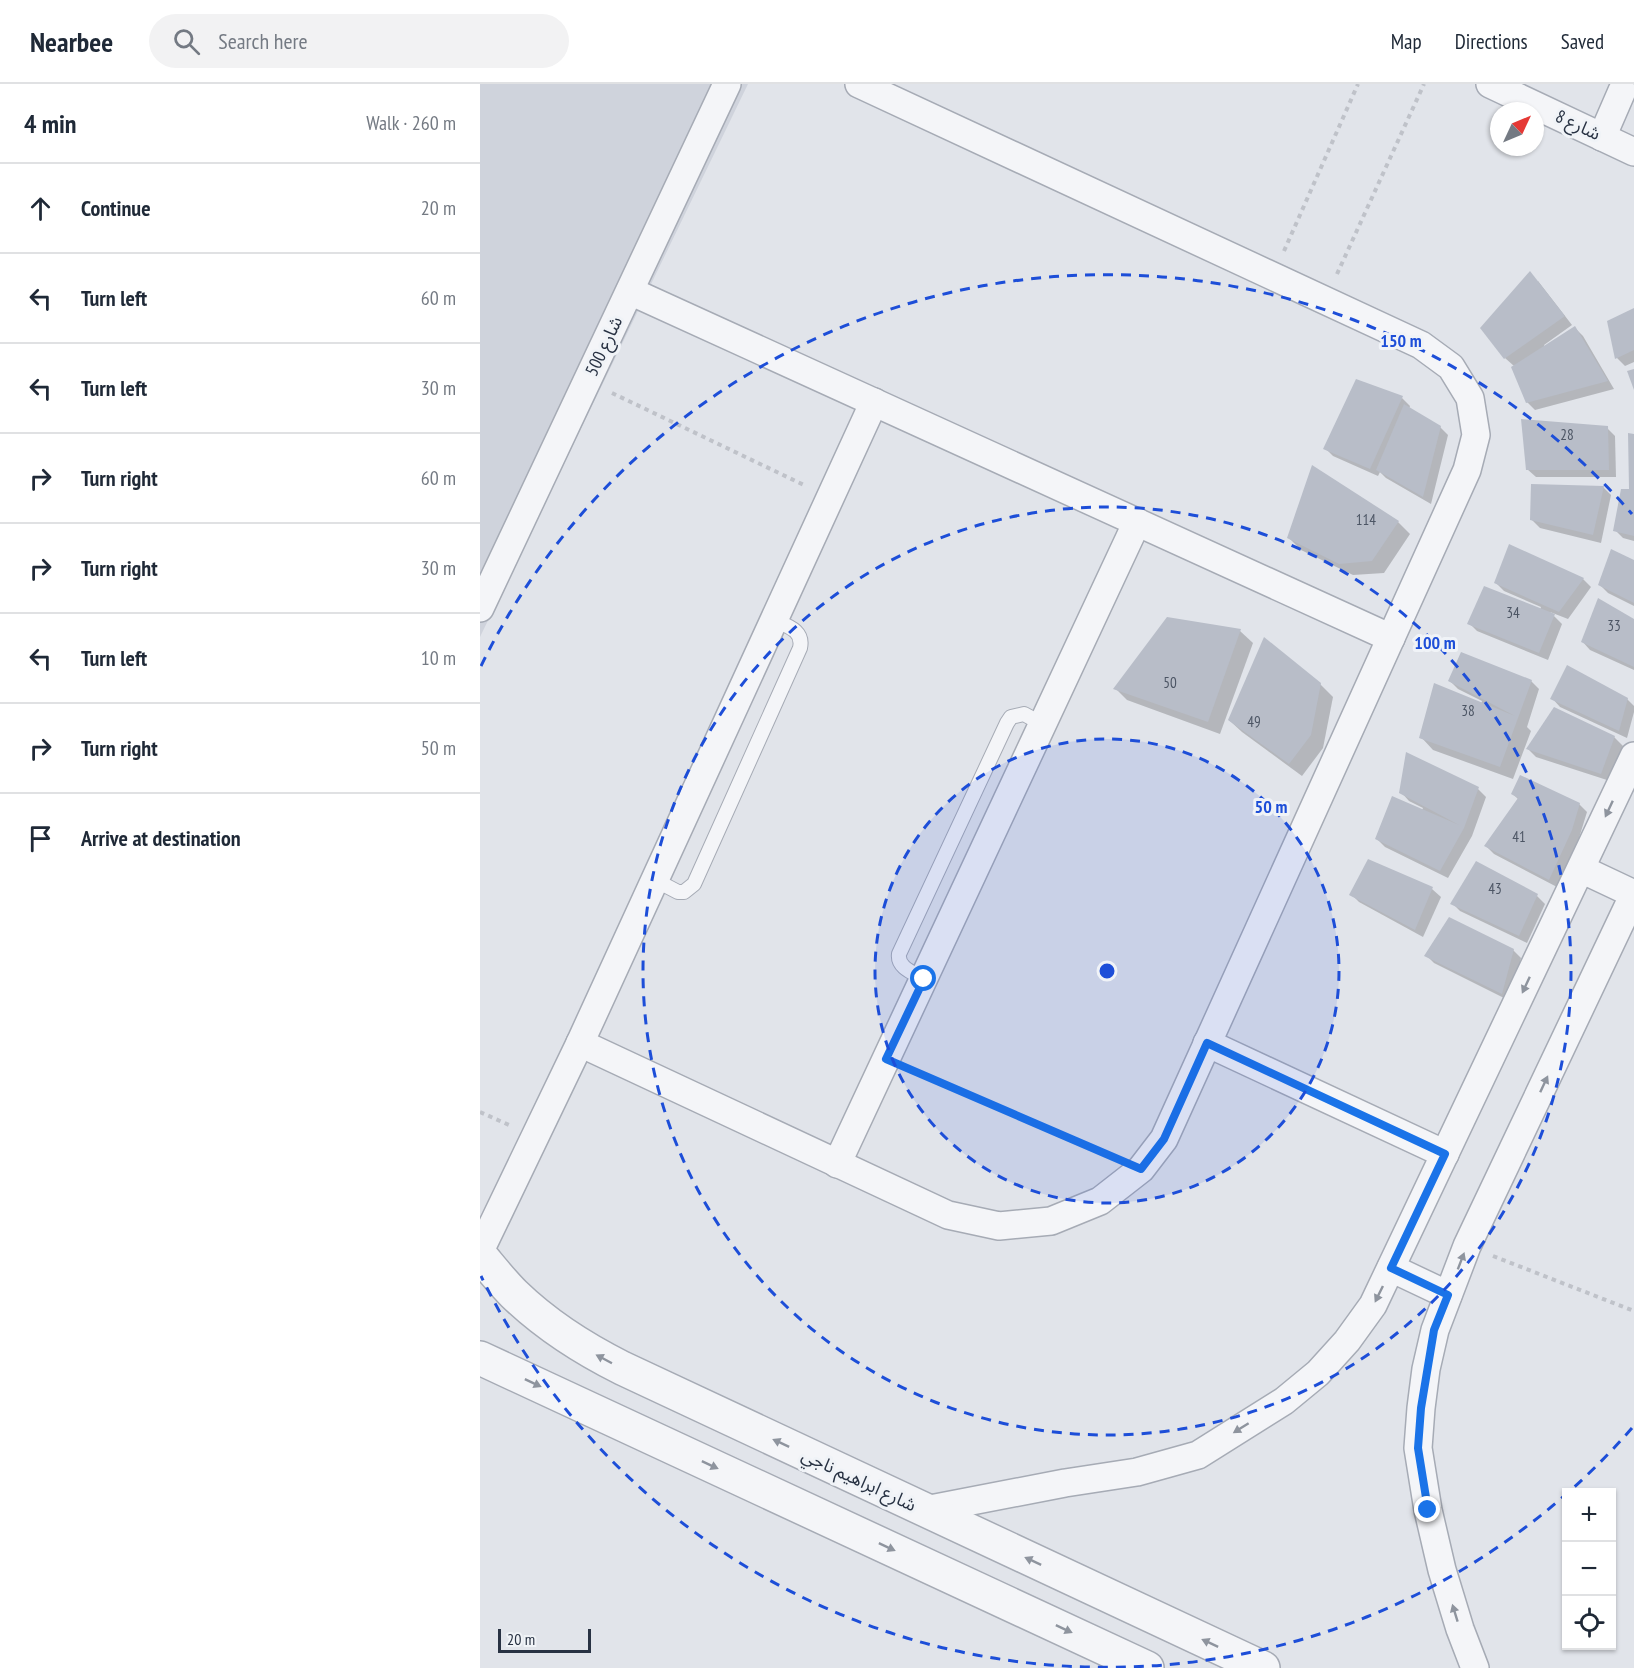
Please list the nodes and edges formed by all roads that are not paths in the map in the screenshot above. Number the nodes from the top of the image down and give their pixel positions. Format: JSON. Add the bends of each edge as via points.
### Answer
{"nodes":[{"id":1,"x":727,"y":84,"type":"edge"},
{"id":2,"x":859,"y":84,"type":"edge"},
{"id":3,"x":1490,"y":84,"type":"edge"},
{"id":4,"x":1621,"y":90,"type":"edge"},
{"id":5,"x":1602,"y":137,"type":"junction"},
{"id":6,"x":1634,"y":152,"type":"edge"},
{"id":7,"x":630,"y":291,"type":"junction"},
{"id":8,"x":874,"y":402,"type":"junction"},
{"id":9,"x":1137,"y":522,"type":"junction"},
{"id":10,"x":480,"y":608,"type":"edge"},
{"id":11,"x":774,"y":620,"type":"junction"},
{"id":12,"x":1391,"y":638,"type":"junction"},
{"id":13,"x":1634,"y":756,"type":"edge"},
{"id":14,"x":1581,"y":869,"type":"junction"},
{"id":15,"x":655,"y":880,"type":"junction"},
{"id":16,"x":1634,"y":894,"type":"edge"},
{"id":17,"x":580,"y":1043,"type":"junction"},
{"id":18,"x":1207,"y":1043,"type":"junction"},
{"id":19,"x":1445,"y":1154,"type":"junction"},
{"id":20,"x":837,"y":1164,"type":"junction"},
{"id":21,"x":480,"y":1253,"type":"edge"},
{"id":22,"x":1391,"y":1268,"type":"junction"},
{"id":23,"x":1448,"y":1295,"type":"junction"},
{"id":24,"x":480,"y":1358,"type":"edge"},
{"id":25,"x":925,"y":1510,"type":"junction"},
{"id":26,"x":1147,"y":1668,"type":"edge"},
{"id":27,"x":1263,"y":1668,"type":"edge"},
{"id":28,"x":1475,"y":1668,"type":"edge"}],
"edges":[{"from":1,"to":7,"type":"street","name":"شارع 500"},
{"from":2,"to":12,"type":"street","via":[[1421,345],[1451,367],[1470,398],[1476,435],[1467,470]]},
{"from":3,"to":5,"type":"street","name":"شارع 8"},
{"from":4,"to":5,"type":"street"},
{"from":5,"to":6,"type":"street","name":"شارع 8"},
{"from":7,"to":8,"type":"street"},
{"from":7,"to":10,"type":"street","name":"شارع 500"},
{"from":8,"to":9,"type":"street"},
{"from":8,"to":11,"type":"street"},
{"from":9,"to":12,"type":"street"},
{"from":9,"to":20,"type":"street"},
{"from":11,"to":15,"type":"street"},
{"from":11,"to":15,"type":"lane","via":[[800,635],[800,648],[694,884],[678,892]]},
{"from":12,"to":18,"type":"street"},
{"from":13,"to":14,"type":"street","one_way":true},
{"from":14,"to":16,"type":"street"},
{"from":14,"to":19,"type":"street","one_way":true},
{"from":15,"to":17,"type":"street"},
{"from":23,"to":16,"type":"street","one_way":true,"via":[[1467,1246]]},
{"from":17,"to":20,"type":"street"},
{"from":17,"to":21,"type":"street"},
{"from":18,"to":19,"type":"street"},
{"from":18,"to":20,"type":"street","via":[[1164,1139],[1141,1169],[1100,1201],[1051,1221],[999,1226],[948,1215]]},
{"from":19,"to":22,"type":"street"},
{"from":25,"to":21,"type":"street","name":"شارع ابراهيم ناجي","one_way":true,"via":[[582,1348],[513,1293]]},
{"from":22,"to":23,"type":"street"},
{"from":22,"to":25,"type":"street","one_way":true,"via":[[1373,1305],[1318,1373],[1284,1401],[1198,1455],[1137,1472]]},
{"from":28,"to":23,"type":"street","one_way":true,"via":[[1442,1570],[1418,1448],[1426,1369],[1434,1330]]},
{"from":24,"to":26,"type":"street","one_way":true},
{"from":27,"to":25,"type":"street","name":"شارع ابراهيم ناجي","one_way":true}]}
